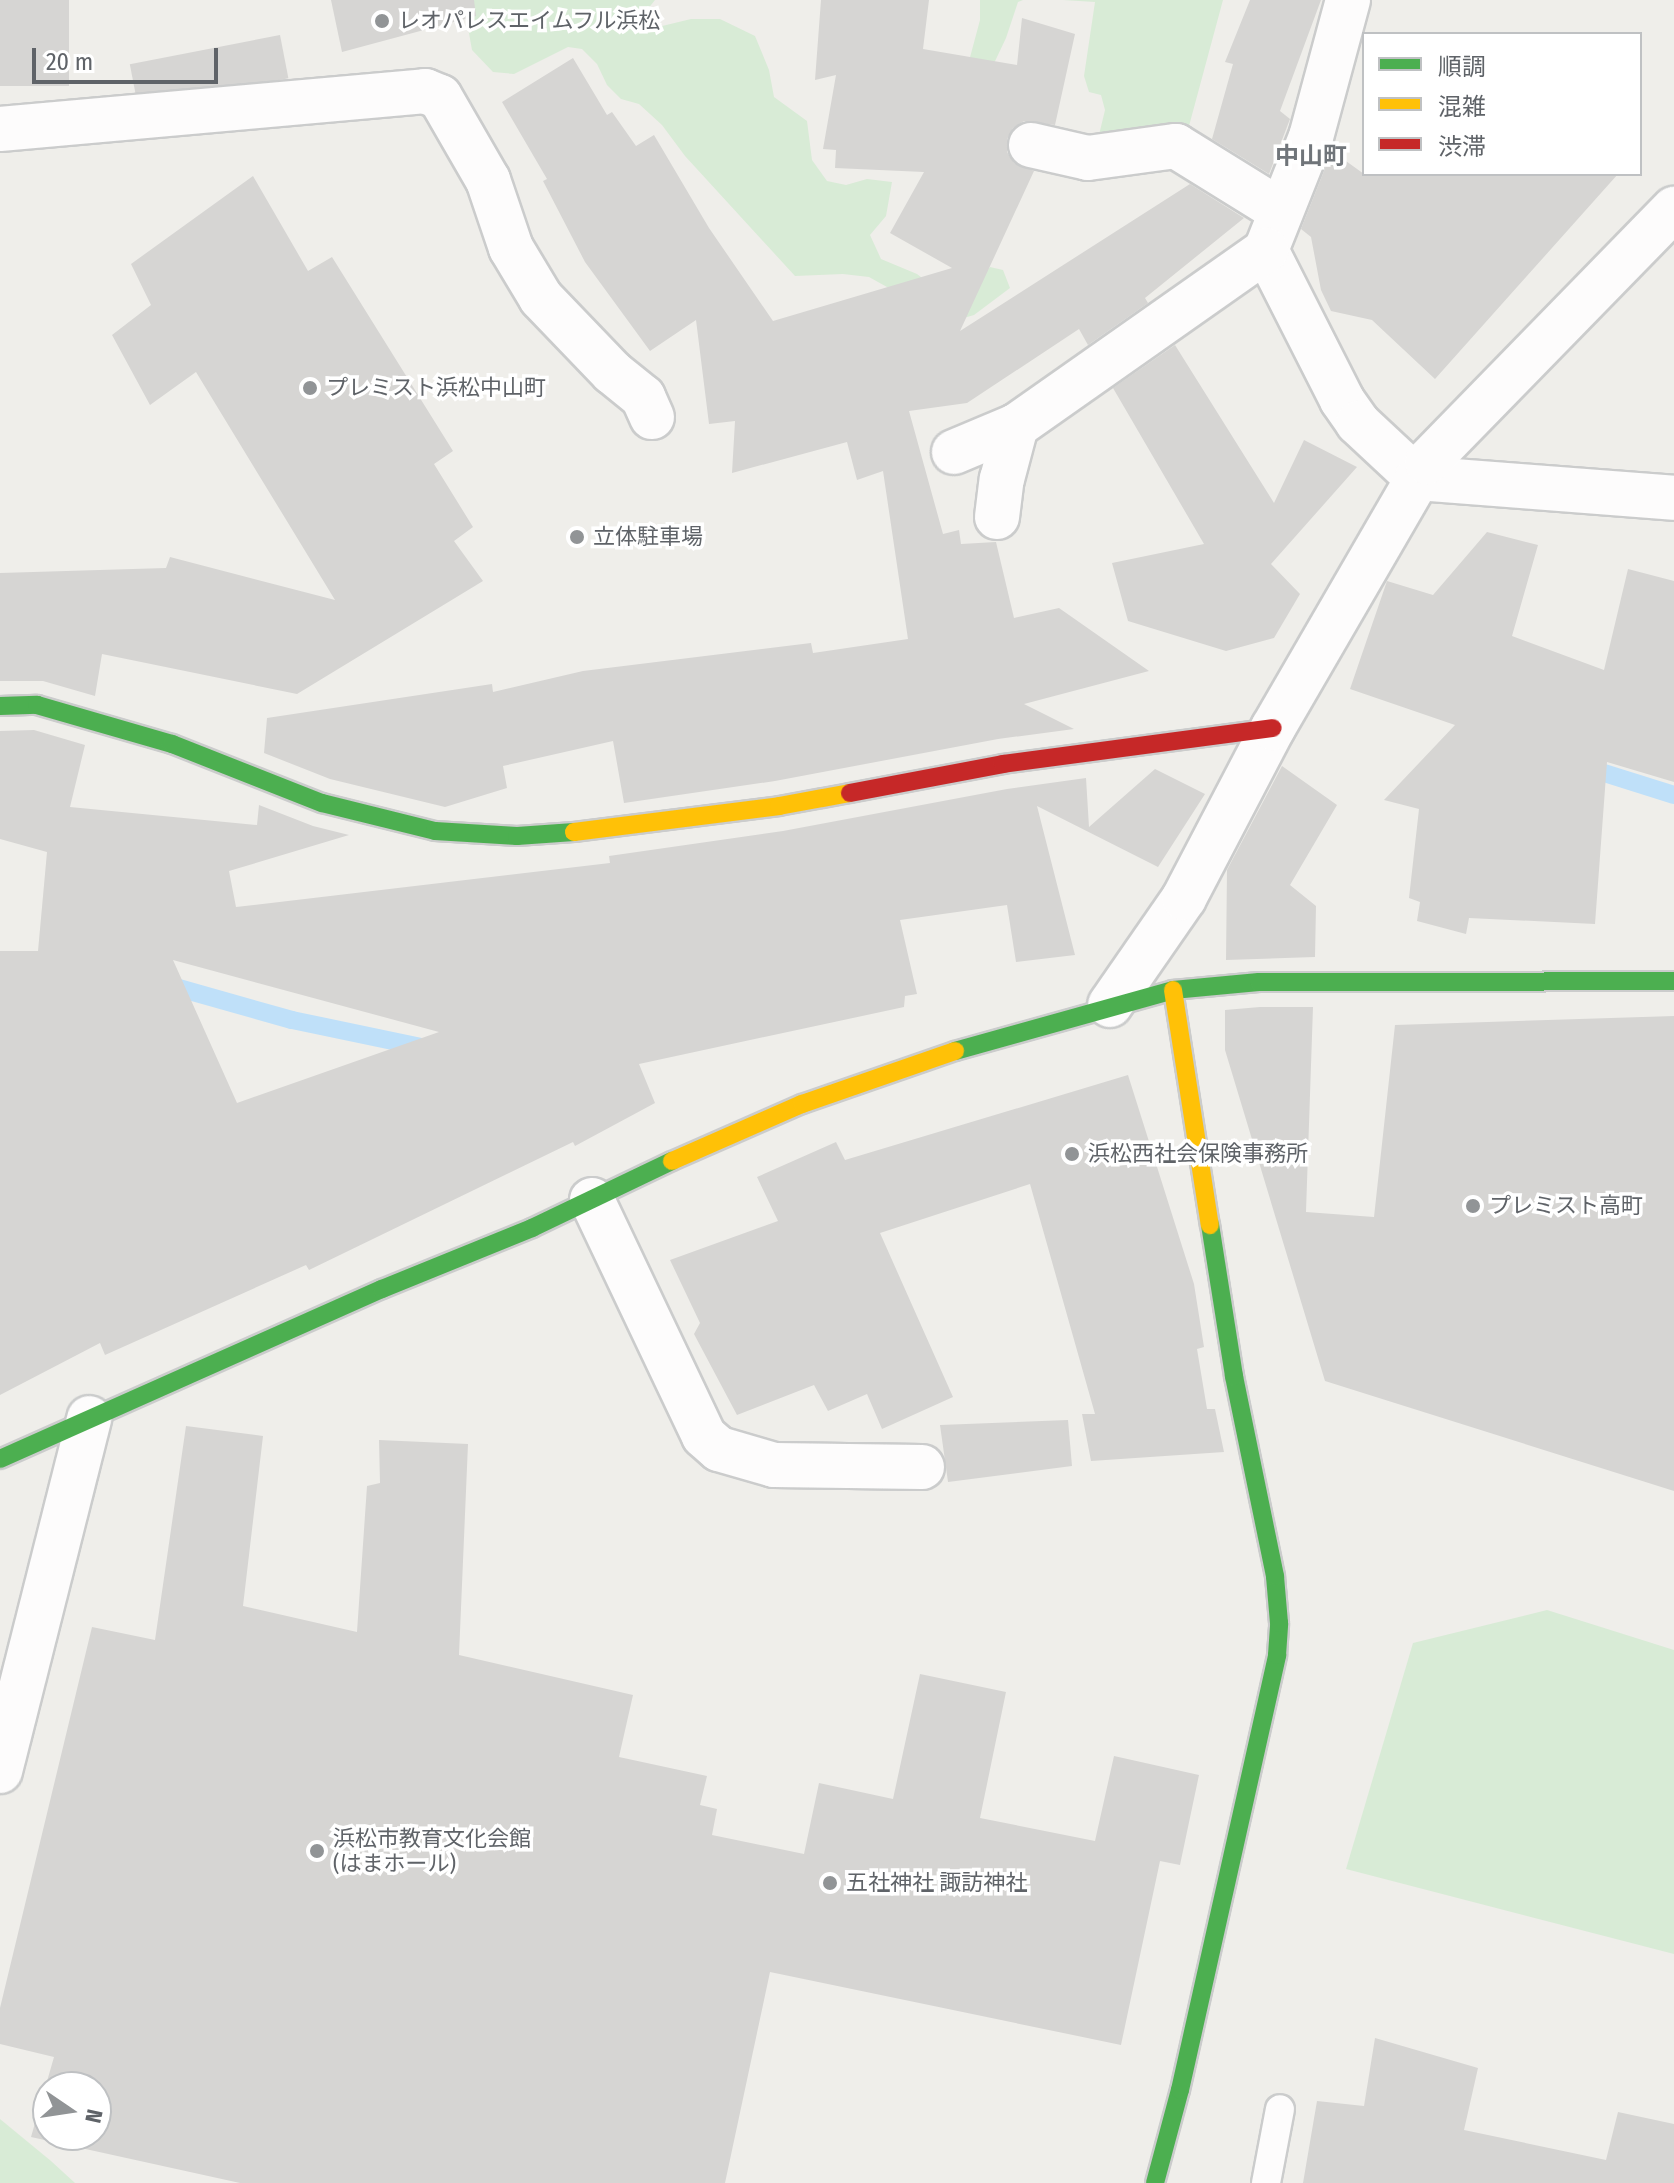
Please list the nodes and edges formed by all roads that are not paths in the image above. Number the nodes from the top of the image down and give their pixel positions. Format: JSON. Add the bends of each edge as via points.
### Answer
{"nodes":[{"id":1,"x":1348,"y":0,"type":"edge"},
{"id":2,"x":0,"y":129,"type":"edge"},
{"id":3,"x":1031,"y":145,"type":"dead end"},
{"id":4,"x":1674,"y":209,"type":"edge"},
{"id":5,"x":1273,"y":230,"type":"junction"},
{"id":6,"x":652,"y":417,"type":"dead end"},
{"id":7,"x":1016,"y":426,"type":"junction"},
{"id":8,"x":954,"y":452,"type":"dead end"},
{"id":9,"x":1417,"y":478,"type":"junction"},
{"id":10,"x":1674,"y":498,"type":"edge"},
{"id":11,"x":997,"y":517,"type":"dead end"},
{"id":12,"x":0,"y":706,"type":"edge"},
{"id":13,"x":1273,"y":728,"type":"junction"},
{"id":14,"x":1674,"y":981,"type":"edge"},
{"id":15,"x":1173,"y":990,"type":"junction"},
{"id":16,"x":1110,"y":1005,"type":"junction"},
{"id":17,"x":592,"y":1200,"type":"junction"},
{"id":18,"x":89,"y":1418,"type":"junction"},
{"id":19,"x":0,"y":1459,"type":"edge"},
{"id":20,"x":922,"y":1467,"type":"dead end"},
{"id":21,"x":0,"y":1771,"type":"edge"},
{"id":22,"x":1280,"y":2109,"type":"dead end"},
{"id":23,"x":1155,"y":2183,"type":"edge"},
{"id":24,"x":1266,"y":2183,"type":"edge"}],
"edges":[{"from":1,"to":5,"type":"street","via":[[1311,137]]},
{"from":2,"to":6,"type":"street","via":[[425,91],[440,97],[488,180],[511,248],[541,298],[643,397]]},
{"from":3,"to":5,"type":"street","via":[[1088,158],[1176,146]]},
{"from":4,"to":9,"type":"street"},
{"from":5,"to":7,"type":"street"},
{"from":5,"to":9,"type":"street","via":[[1342,400],[1358,423]]},
{"from":7,"to":8,"type":"street"},
{"from":7,"to":11,"type":"street"},
{"from":9,"to":10,"type":"street"},
{"from":9,"to":13,"type":"street"},
{"from":12,"to":13,"type":"street","via":[[37,705],[172,744],[322,803],[435,831],[517,836],[626,828],[1003,764]]},
{"from":13,"to":16,"type":"street","via":[[1184,898]]},
{"from":14,"to":15,"type":"street","via":[[1376,979]]},
{"from":15,"to":16,"type":"street"},
{"from":15,"to":23,"type":"street","via":[[1279,1623],[1277,1655]]},
{"from":16,"to":17,"type":"street","via":[[802,1104]]},
{"from":17,"to":18,"type":"street"},
{"from":17,"to":20,"type":"street","via":[[704,1436],[719,1449],[774,1465]]},
{"from":18,"to":19,"type":"street"},
{"from":18,"to":21,"type":"street"},
{"from":22,"to":24,"type":"lane"}]}
